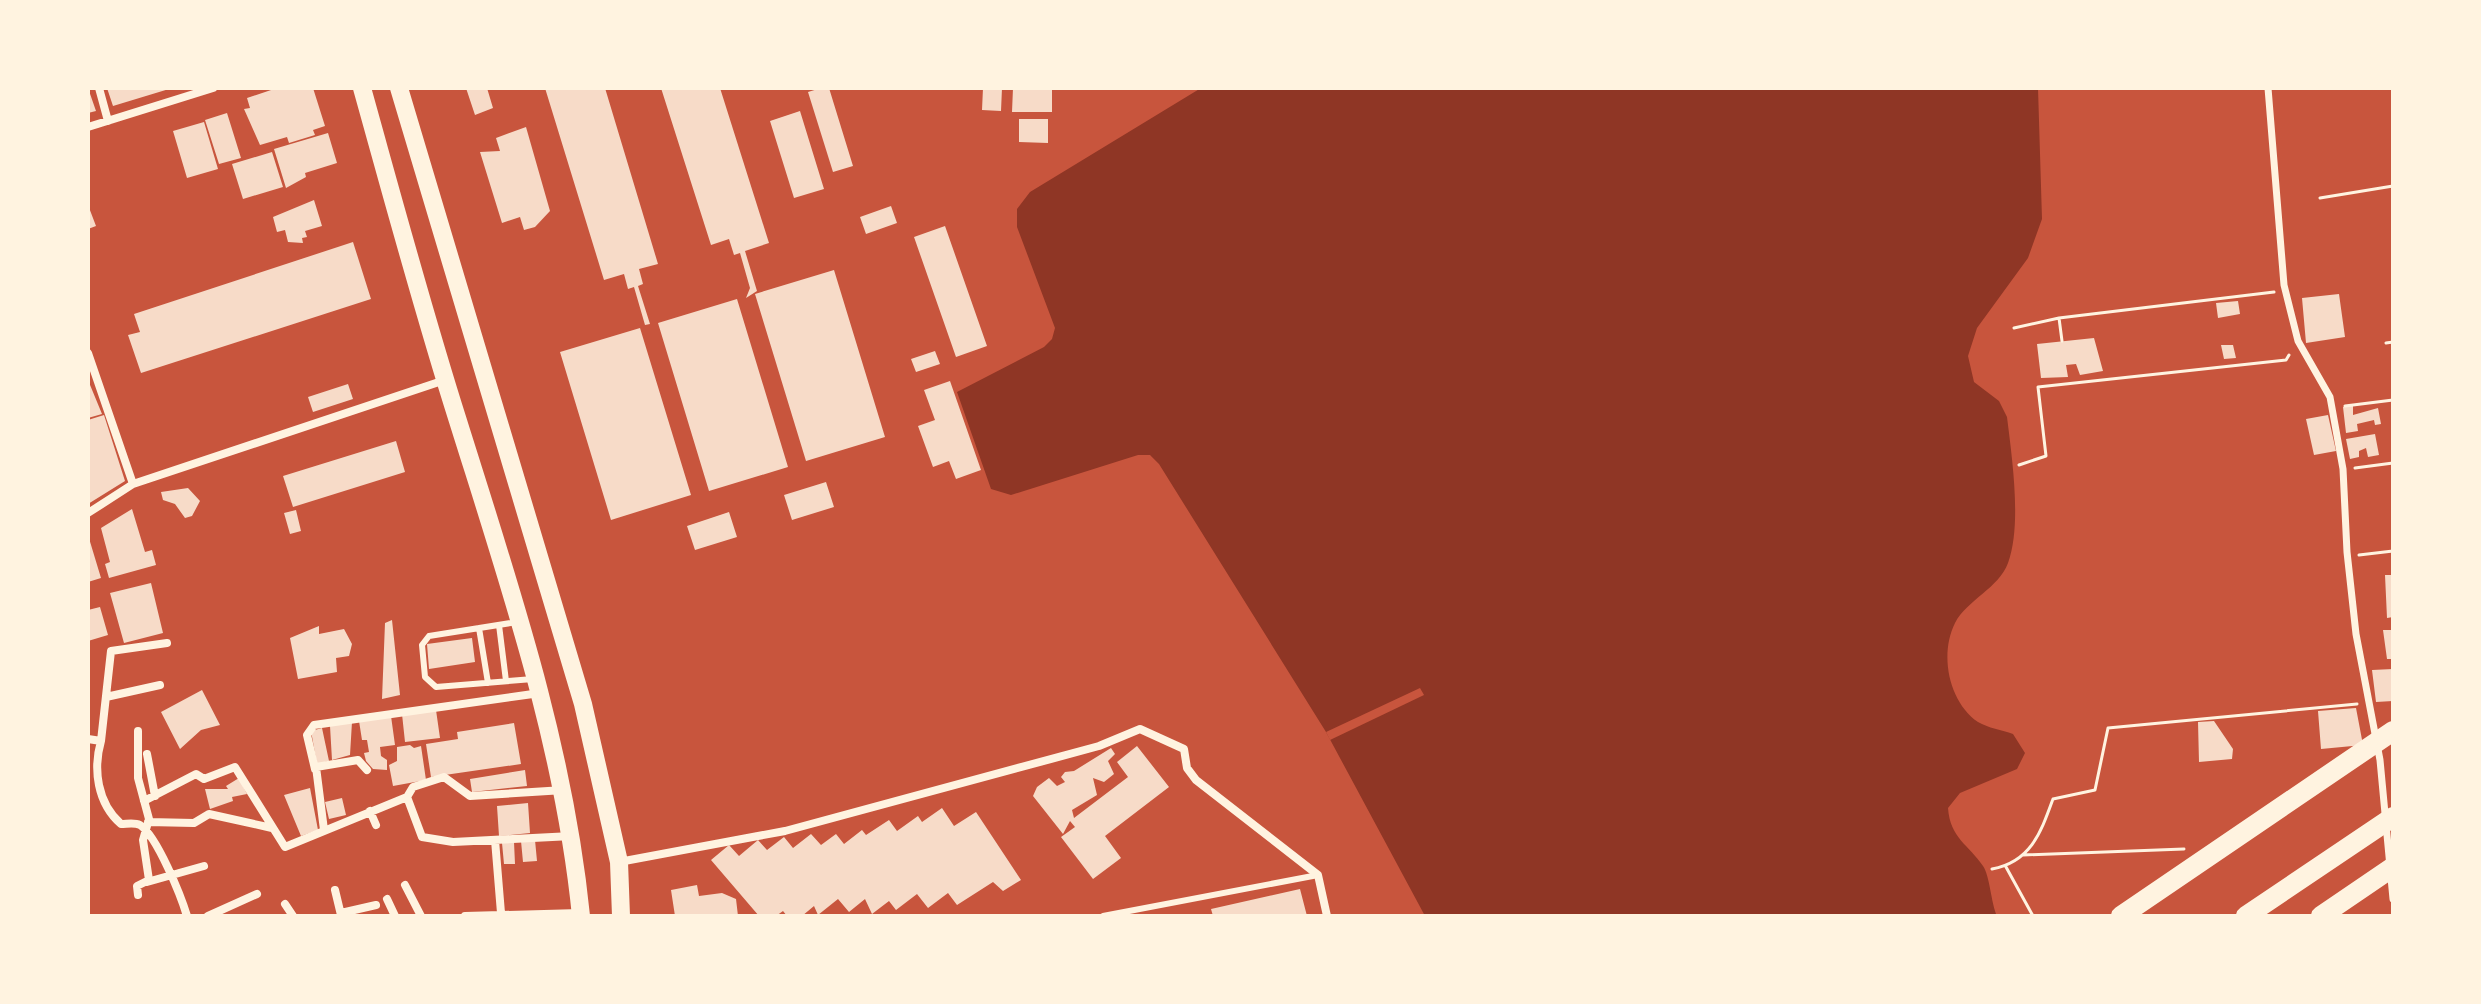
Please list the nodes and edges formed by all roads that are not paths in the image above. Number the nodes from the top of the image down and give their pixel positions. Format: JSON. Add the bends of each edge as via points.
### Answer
{"nodes":[{"id":1,"x":99,"y":88,"type":"edge"},
{"id":2,"x":213,"y":88,"type":"edge"},
{"id":3,"x":362,"y":88,"type":"edge"},
{"id":4,"x":399,"y":88,"type":"edge"},
{"id":5,"x":2268,"y":88,"type":"edge"},
{"id":6,"x":188,"y":92,"type":"edge"},
{"id":7,"x":108,"y":121,"type":"junction"},
{"id":8,"x":88,"y":127,"type":"edge"},
{"id":9,"x":88,"y":353,"type":"edge"},
{"id":10,"x":445,"y":380,"type":"junction"},
{"id":11,"x":133,"y":484,"type":"junction"},
{"id":12,"x":88,"y":513,"type":"edge"},
{"id":13,"x":520,"y":621,"type":"junction"},
{"id":14,"x":499,"y":625,"type":"junction"},
{"id":15,"x":479,"y":628,"type":"junction"},
{"id":16,"x":167,"y":643,"type":"dead end"},
{"id":17,"x":506,"y":681,"type":"junction"},
{"id":18,"x":488,"y":683,"type":"junction"},
{"id":19,"x":160,"y":685,"type":"dead end"},
{"id":20,"x":538,"y":686,"type":"junction"},
{"id":21,"x":106,"y":697,"type":"junction"},
{"id":22,"x":138,"y":731,"type":"dead end"},
{"id":23,"x":2393,"y":731,"type":"edge"},
{"id":24,"x":88,"y":739,"type":"edge"},
{"id":25,"x":101,"y":742,"type":"junction"},
{"id":26,"x":147,"y":754,"type":"dead end"},
{"id":27,"x":315,"y":769,"type":"junction"},
{"id":28,"x":367,"y":770,"type":"dead end"},
{"id":29,"x":92,"y":774,"type":"edge"},
{"id":30,"x":564,"y":790,"type":"junction"},
{"id":31,"x":155,"y":796,"type":"junction"},
{"id":32,"x":407,"y":797,"type":"junction"},
{"id":33,"x":144,"y":801,"type":"junction"},
{"id":34,"x":370,"y":811,"type":"junction"},
{"id":35,"x":2393,"y":817,"type":"edge"},
{"id":36,"x":376,"y":825,"type":"dead end"},
{"id":37,"x":146,"y":826,"type":"junction"},
{"id":38,"x":272,"y":828,"type":"junction"},
{"id":39,"x":324,"y":830,"type":"junction"},
{"id":40,"x":573,"y":836,"type":"junction"},
{"id":41,"x":495,"y":840,"type":"junction"},
{"id":42,"x":619,"y":862,"type":"junction"},
{"id":43,"x":204,"y":866,"type":"dead end"},
{"id":44,"x":2393,"y":867,"type":"edge"},
{"id":45,"x":1318,"y":875,"type":"junction"},
{"id":46,"x":174,"y":876,"type":"junction"},
{"id":47,"x":147,"y":882,"type":"junction"},
{"id":48,"x":405,"y":885,"type":"dead end"},
{"id":49,"x":335,"y":890,"type":"dead end"},
{"id":50,"x":257,"y":894,"type":"dead end"},
{"id":51,"x":138,"y":895,"type":"dead end"},
{"id":52,"x":387,"y":899,"type":"dead end"},
{"id":53,"x":2393,"y":899,"type":"edge"},
{"id":54,"x":285,"y":904,"type":"dead end"},
{"id":55,"x":376,"y":905,"type":"dead end"},
{"id":56,"x":501,"y":913,"type":"junction"},
{"id":57,"x":341,"y":915,"type":"edge"},
{"id":58,"x":480,"y":915,"type":"edge"},
{"id":59,"x":581,"y":915,"type":"edge"},
{"id":60,"x":187,"y":916,"type":"edge"},
{"id":61,"x":208,"y":916,"type":"edge"},
{"id":62,"x":293,"y":916,"type":"edge"},
{"id":63,"x":395,"y":916,"type":"edge"},
{"id":64,"x":421,"y":916,"type":"edge"},
{"id":65,"x":465,"y":916,"type":"edge"},
{"id":66,"x":621,"y":916,"type":"edge"},
{"id":67,"x":1103,"y":916,"type":"edge"},
{"id":68,"x":1327,"y":916,"type":"edge"},
{"id":69,"x":2121,"y":916,"type":"edge"},
{"id":70,"x":2246,"y":916,"type":"edge"},
{"id":71,"x":2321,"y":916,"type":"edge"}],
"edges":[{"from":1,"to":7,"type":"street"},
{"from":2,"to":6,"type":"street"},
{"from":3,"to":10,"type":"main road"},
{"from":4,"to":42,"type":"main road","via":[[583,704]]},
{"from":5,"to":53,"type":"street","via":[[2285,291],[2298,341],[2330,397],[2343,469],[2347,557],[2380,760]]},
{"from":6,"to":7,"type":"street"},
{"from":7,"to":8,"type":"street"},
{"from":9,"to":11,"type":"street"},
{"from":10,"to":11,"type":"street"},
{"from":10,"to":13,"type":"main road"},
{"from":11,"to":12,"type":"street"},
{"from":13,"to":14,"type":"lane"},
{"from":13,"to":20,"type":"main road"},
{"from":14,"to":15,"type":"lane"},
{"from":14,"to":17,"type":"lane"},
{"from":15,"to":18,"type":"lane"},
{"from":15,"to":18,"type":"lane","via":[[425,639],[425,677],[436,687]]},
{"from":16,"to":21,"type":"street","via":[[111,651]]},
{"from":17,"to":18,"type":"lane"},
{"from":17,"to":20,"type":"lane"},
{"from":19,"to":21,"type":"street"},
{"from":20,"to":27,"type":"street","via":[[314,725],[307,735]]},
{"from":20,"to":30,"type":"main road"},
{"from":21,"to":25,"type":"street"},
{"from":22,"to":33,"type":"street","via":[[135,754]]},
{"from":23,"to":69,"type":"highway"},
{"from":24,"to":25,"type":"street"},
{"from":25,"to":29,"type":"street"},
{"from":26,"to":31,"type":"street"},
{"from":27,"to":28,"type":"street","via":[[358,760]]},
{"from":27,"to":39,"type":"street"},
{"from":29,"to":37,"type":"street","via":[[118,822]]},
{"from":30,"to":32,"type":"street","via":[[470,796],[444,777],[413,787]]},
{"from":30,"to":40,"type":"main road"},
{"from":31,"to":33,"type":"street"},
{"from":31,"to":38,"type":"street","via":[[196,774],[204,779],[234,767]]},
{"from":32,"to":34,"type":"street"},
{"from":32,"to":41,"type":"street","via":[[422,837]]},
{"from":33,"to":37,"type":"street"},
{"from":34,"to":36,"type":"street"},
{"from":34,"to":39,"type":"street"},
{"from":35,"to":70,"type":"highway"},
{"from":37,"to":38,"type":"street","via":[[197,822],[209,814]]},
{"from":37,"to":46,"type":"street"},
{"from":37,"to":47,"type":"street"},
{"from":38,"to":39,"type":"street","via":[[285,847]]},
{"from":40,"to":41,"type":"street"},
{"from":40,"to":59,"type":"main road"},
{"from":41,"to":56,"type":"street"},
{"from":42,"to":45,"type":"street","via":[[785,831],[1099,746],[1140,729],[1184,749],[1187,768],[1196,780]]},
{"from":42,"to":66,"type":"main road"},
{"from":43,"to":46,"type":"street"},
{"from":44,"to":71,"type":"highway"},
{"from":45,"to":67,"type":"lane"},
{"from":45,"to":68,"type":"street"},
{"from":46,"to":47,"type":"street"},
{"from":46,"to":60,"type":"street"},
{"from":47,"to":51,"type":"street","via":[[137,886]]},
{"from":48,"to":64,"type":"street"},
{"from":49,"to":57,"type":"street"},
{"from":50,"to":61,"type":"street"},
{"from":52,"to":63,"type":"street"},
{"from":54,"to":62,"type":"street"},
{"from":55,"to":57,"type":"street"},
{"from":56,"to":58,"type":"street"},
{"from":56,"to":59,"type":"street"},
{"from":58,"to":65,"type":"street"}]}
